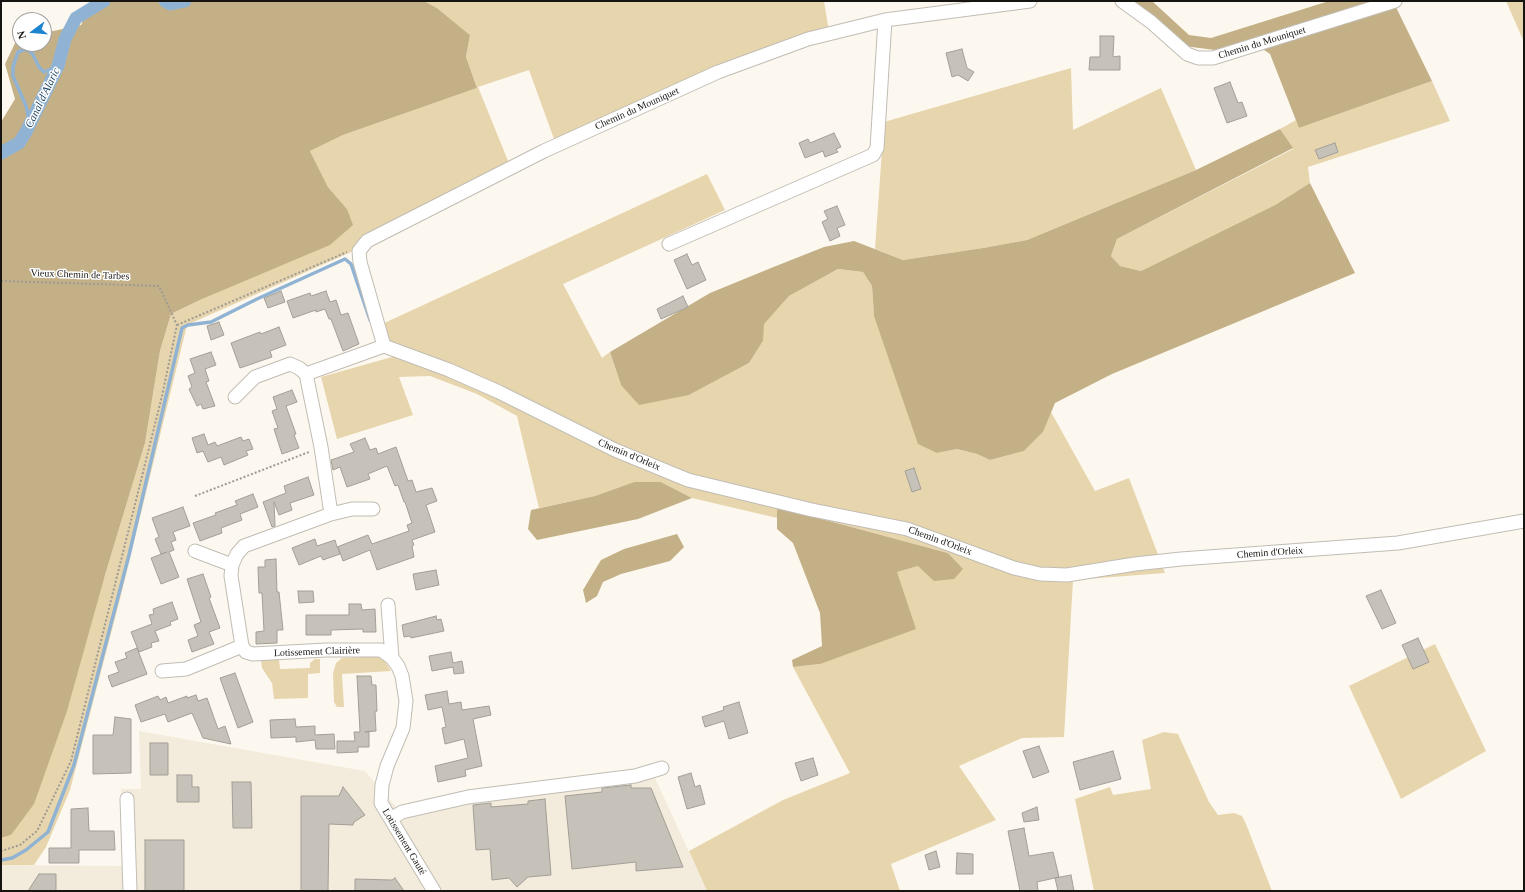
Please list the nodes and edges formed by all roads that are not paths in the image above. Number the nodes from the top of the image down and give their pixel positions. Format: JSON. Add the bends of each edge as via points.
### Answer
{"nodes":[{"id":1,"x":1030,"y":1,"type":"edge"},
{"id":2,"x":1122,"y":1,"type":"edge"},
{"id":3,"x":1395,"y":1,"type":"edge"},
{"id":4,"x":885,"y":20,"type":"junction"},
{"id":5,"x":669,"y":244,"type":"dead end"},
{"id":6,"x":384,"y":346,"type":"junction"},
{"id":7,"x":306,"y":374,"type":"junction"},
{"id":8,"x":234,"y":397,"type":"dead end"},
{"id":9,"x":373,"y":509,"type":"dead end"},
{"id":10,"x":331,"y":514,"type":"junction"},
{"id":11,"x":1524,"y":521,"type":"edge"},
{"id":12,"x":195,"y":551,"type":"dead end"},
{"id":13,"x":232,"y":565,"type":"junction"},
{"id":14,"x":388,"y":605,"type":"dead end"},
{"id":15,"x":242,"y":646,"type":"junction"},
{"id":16,"x":392,"y":658,"type":"junction"},
{"id":17,"x":162,"y":671,"type":"dead end"},
{"id":18,"x":662,"y":768,"type":"dead end"},
{"id":19,"x":127,"y":799,"type":"dead end"},
{"id":20,"x":391,"y":819,"type":"junction"},
{"id":21,"x":130,"y":891,"type":"edge"},
{"id":22,"x":434,"y":891,"type":"edge"}],
"edges":[{"from":1,"to":4,"type":"street","name":"Chemin du Mouniquet"},
{"from":2,"to":3,"type":"street","name":"Chemin du Mouniquet","via":[[1151,22],[1187,54],[1198,58],[1213,58]]},
{"from":4,"to":5,"type":"street","via":[[877,148],[873,155]]},
{"from":4,"to":6,"type":"street","name":"Chemin du Mouniquet","via":[[808,38],[718,72],[537,155],[367,241],[359,252],[360,262]]},
{"from":6,"to":7,"type":"street"},
{"from":6,"to":11,"type":"street","name":"Chemin d'Orleix","via":[[450,370],[615,450],[688,480],[812,510],[907,529],[1014,568],[1040,574],[1067,575],[1181,559],[1398,543]]},
{"from":7,"to":8,"type":"street","via":[[290,364],[255,377]]},
{"from":7,"to":10,"type":"street"},
{"from":9,"to":10,"type":"street","via":[[352,509]]},
{"from":10,"to":13,"type":"street","via":[[244,546]]},
{"from":12,"to":13,"type":"street"},
{"from":13,"to":15,"type":"street","via":[[231,576]]},
{"from":14,"to":16,"type":"street","name":"Lotissement Gauté"},
{"from":15,"to":16,"type":"street","name":"Lotissement Clairière","via":[[246,652],[253,654],[381,650]]},
{"from":15,"to":17,"type":"street","via":[[186,669]]},
{"from":16,"to":20,"type":"street","name":"Lotissement Gauté","via":[[402,676],[406,701],[403,728],[382,785],[381,803]]},
{"from":18,"to":20,"type":"street","via":[[636,776],[468,797],[402,812]]},
{"from":19,"to":21,"type":"street"},
{"from":20,"to":22,"type":"street","name":"Lotissement Gauté"}]}
